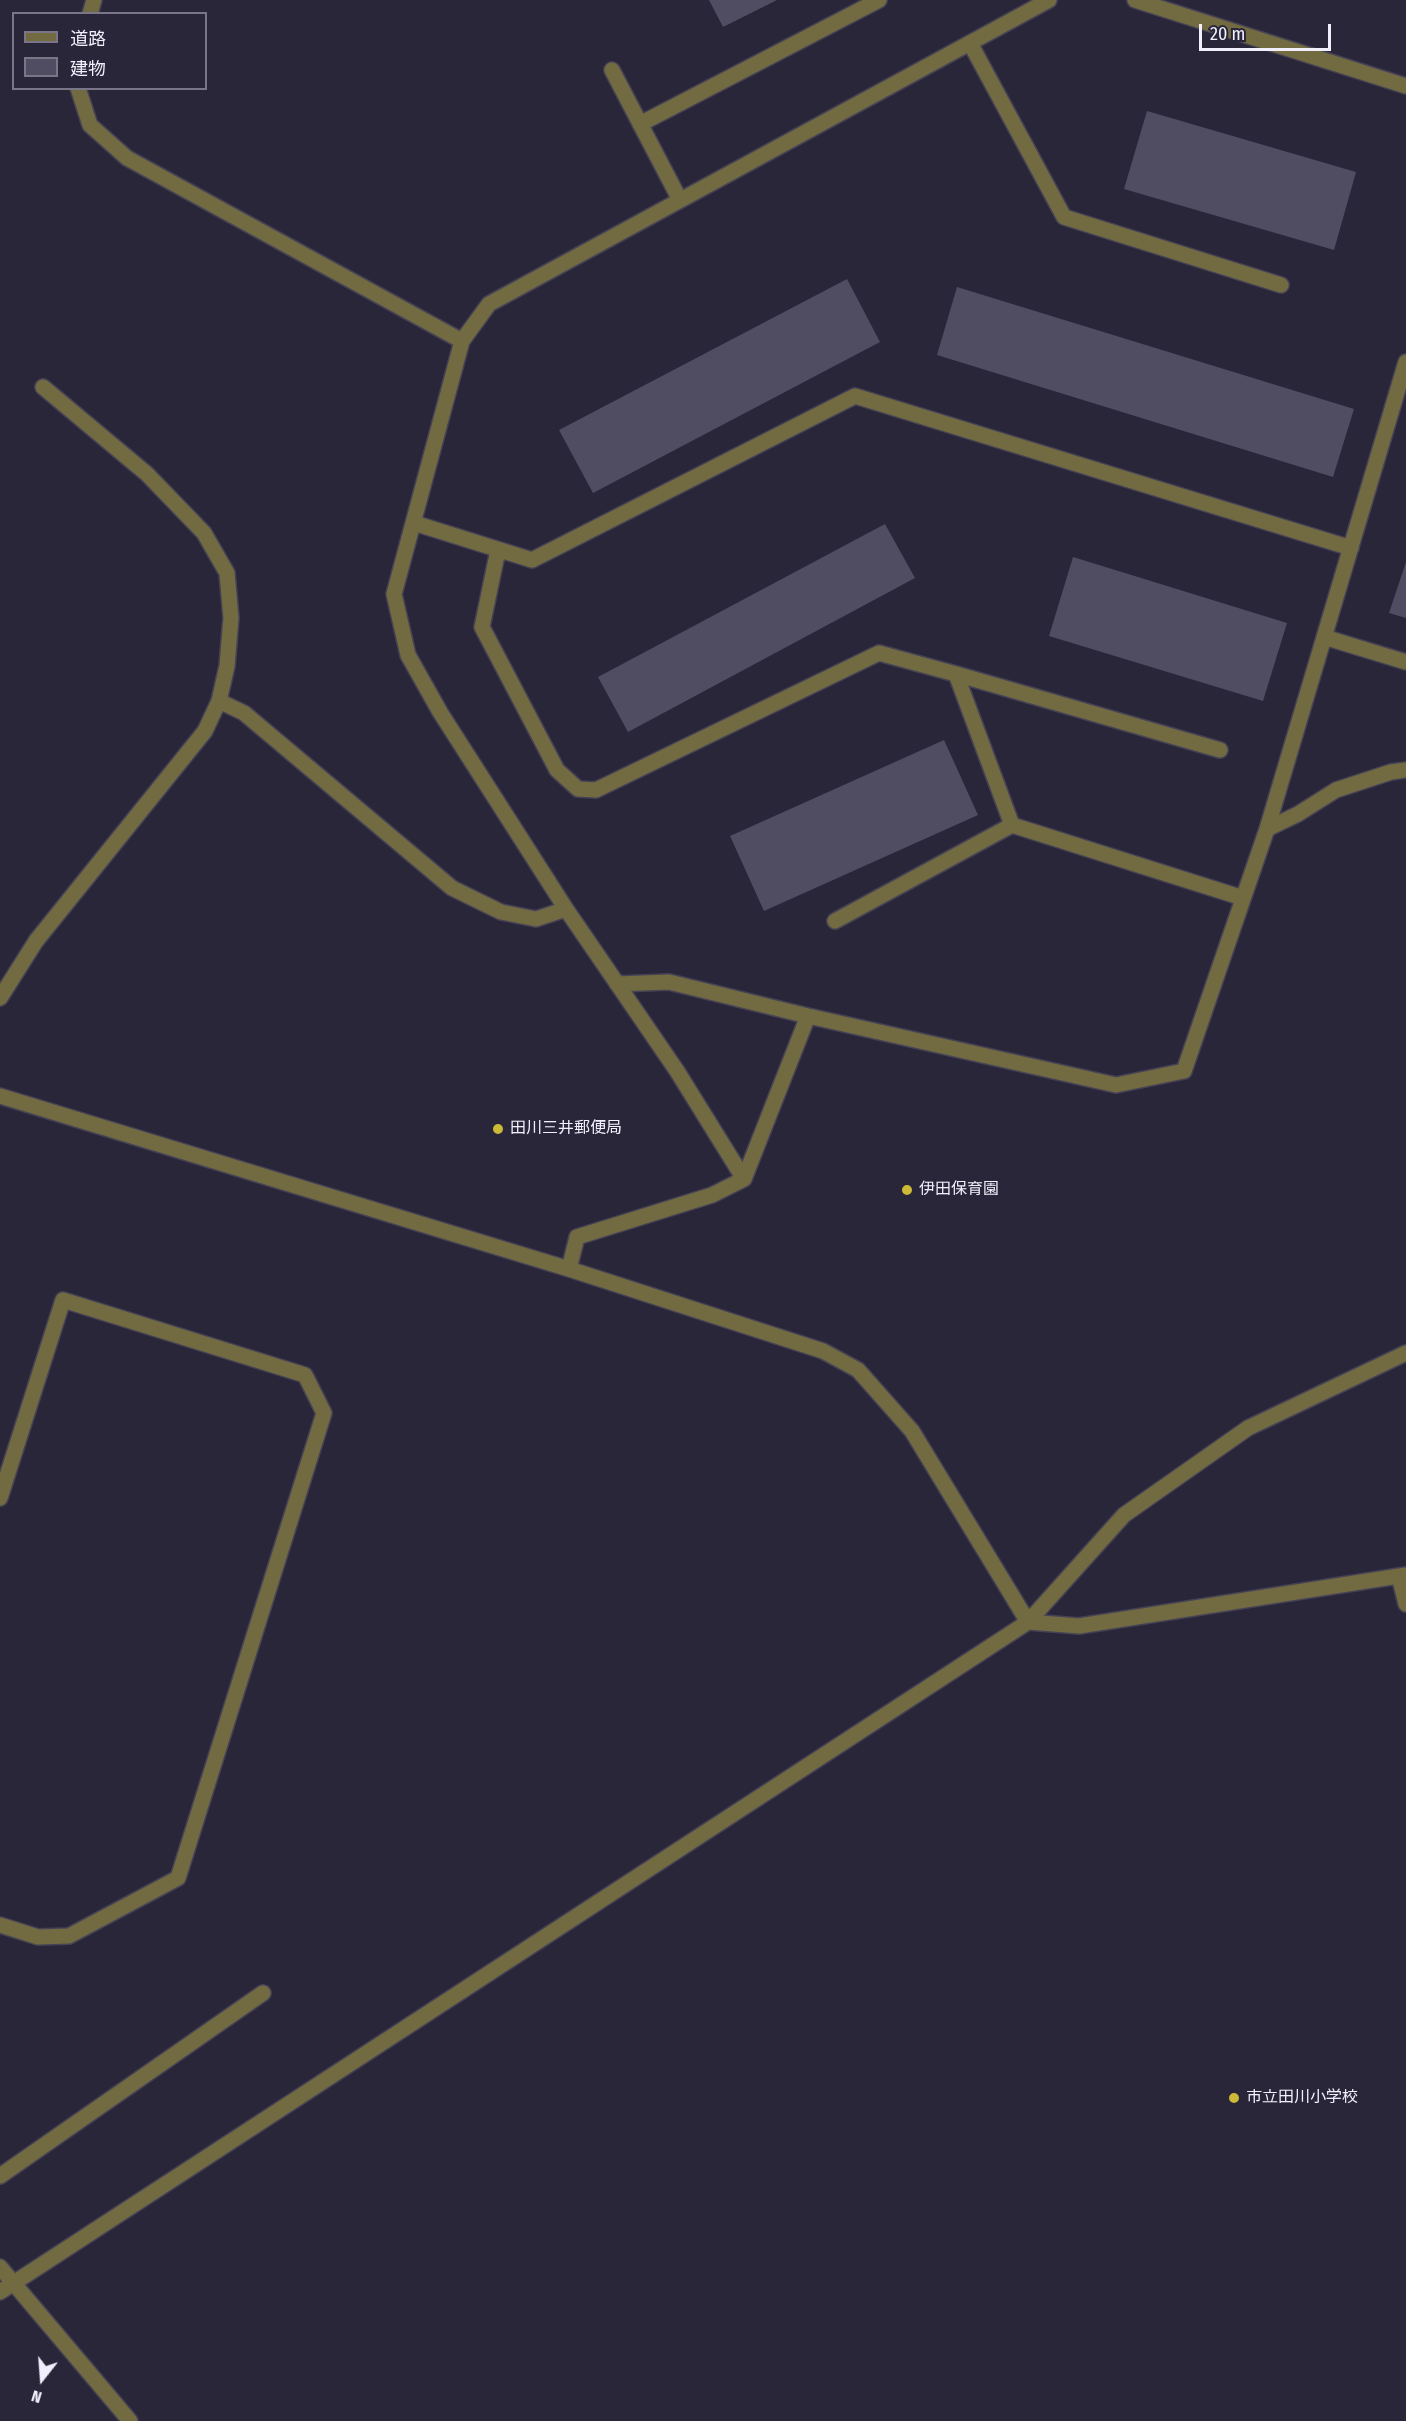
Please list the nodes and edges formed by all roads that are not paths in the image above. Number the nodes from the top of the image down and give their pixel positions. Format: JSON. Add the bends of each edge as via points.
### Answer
{"nodes":[{"id":1,"x":879,"y":0,"type":"edge"},
{"id":2,"x":1049,"y":0,"type":"edge"},
{"id":3,"x":1136,"y":0,"type":"edge"},
{"id":4,"x":970,"y":43,"type":"junction"},
{"id":5,"x":612,"y":70,"type":"dead end"},
{"id":6,"x":1406,"y":86,"type":"edge"},
{"id":7,"x":79,"y":90,"type":"edge"},
{"id":8,"x":640,"y":124,"type":"junction"},
{"id":9,"x":680,"y":200,"type":"junction"},
{"id":10,"x":1281,"y":285,"type":"dead end"},
{"id":11,"x":462,"y":340,"type":"junction"},
{"id":12,"x":1406,"y":362,"type":"edge"},
{"id":13,"x":43,"y":387,"type":"dead end"},
{"id":14,"x":414,"y":524,"type":"junction"},
{"id":15,"x":1351,"y":548,"type":"junction"},
{"id":16,"x":498,"y":550,"type":"junction"},
{"id":17,"x":1324,"y":637,"type":"junction"},
{"id":18,"x":1406,"y":662,"type":"edge"},
{"id":19,"x":956,"y":674,"type":"junction"},
{"id":20,"x":219,"y":701,"type":"junction"},
{"id":21,"x":1220,"y":750,"type":"dead end"},
{"id":22,"x":1406,"y":770,"type":"edge"},
{"id":23,"x":1012,"y":825,"type":"junction"},
{"id":24,"x":1267,"y":829,"type":"junction"},
{"id":25,"x":1243,"y":898,"type":"junction"},
{"id":26,"x":566,"y":909,"type":"junction"},
{"id":27,"x":835,"y":921,"type":"dead end"},
{"id":28,"x":617,"y":984,"type":"junction"},
{"id":29,"x":0,"y":998,"type":"edge"},
{"id":30,"x":808,"y":1016,"type":"junction"},
{"id":31,"x":0,"y":1096,"type":"edge"},
{"id":32,"x":744,"y":1179,"type":"junction"},
{"id":33,"x":569,"y":1269,"type":"junction"},
{"id":34,"x":1406,"y":1353,"type":"edge"},
{"id":35,"x":0,"y":1498,"type":"edge"},
{"id":36,"x":1402,"y":1575,"type":"edge"},
{"id":37,"x":1406,"y":1604,"type":"edge"},
{"id":38,"x":1028,"y":1622,"type":"junction"},
{"id":39,"x":0,"y":1925,"type":"edge"},
{"id":40,"x":264,"y":1993,"type":"dead end"},
{"id":41,"x":0,"y":2176,"type":"edge"},
{"id":42,"x":0,"y":2267,"type":"edge"},
{"id":43,"x":14,"y":2282,"type":"junction"},
{"id":44,"x":0,"y":2292,"type":"edge"},
{"id":45,"x":130,"y":2421,"type":"edge"}],
"edges":[{"from":1,"to":8,"type":"street"},
{"from":2,"to":4,"type":"street"},
{"from":3,"to":6,"type":"street"},
{"from":4,"to":9,"type":"street"},
{"from":4,"to":10,"type":"street","via":[[1064,217]]},
{"from":5,"to":8,"type":"street"},
{"from":7,"to":11,"type":"street","via":[[90,125],[127,159]]},
{"from":8,"to":9,"type":"street"},
{"from":9,"to":11,"type":"street","via":[[489,304]]},
{"from":11,"to":14,"type":"street"},
{"from":12,"to":15,"type":"street"},
{"from":13,"to":20,"type":"street","via":[[177,503],[204,533],[227,573],[231,618]]},
{"from":14,"to":16,"type":"street"},
{"from":14,"to":26,"type":"street","via":[[394,594],[408,655]]},
{"from":15,"to":16,"type":"street","via":[[855,396],[532,560]]},
{"from":15,"to":17,"type":"street"},
{"from":16,"to":19,"type":"street","via":[[482,627],[557,770],[578,789],[596,790],[879,653]]},
{"from":17,"to":18,"type":"street"},
{"from":17,"to":24,"type":"street"},
{"from":19,"to":21,"type":"street"},
{"from":19,"to":23,"type":"street"},
{"from":20,"to":26,"type":"street","via":[[244,713],[452,888],[501,912],[536,919]]},
{"from":20,"to":29,"type":"street","via":[[205,731],[36,941]]},
{"from":22,"to":24,"type":"street","via":[[1336,790]]},
{"from":23,"to":25,"type":"street"},
{"from":23,"to":27,"type":"street"},
{"from":24,"to":25,"type":"street"},
{"from":25,"to":30,"type":"street","via":[[1184,1071],[1116,1085]]},
{"from":26,"to":28,"type":"street"},
{"from":28,"to":30,"type":"street","via":[[669,982]]},
{"from":28,"to":32,"type":"street"},
{"from":30,"to":32,"type":"street"},
{"from":31,"to":33,"type":"street"},
{"from":32,"to":33,"type":"street","via":[[712,1195],[577,1237]]},
{"from":33,"to":38,"type":"street","via":[[823,1351],[858,1370],[912,1431]]},
{"from":34,"to":38,"type":"street","via":[[1248,1428],[1124,1515]]},
{"from":35,"to":39,"type":"street","via":[[63,1300],[305,1375],[324,1413],[178,1878],[69,1936],[39,1937]]},
{"from":36,"to":37,"type":"street"},
{"from":36,"to":38,"type":"street","via":[[1079,1626]]},
{"from":38,"to":43,"type":"street"},
{"from":40,"to":41,"type":"street"},
{"from":42,"to":43,"type":"street"},
{"from":43,"to":44,"type":"street"},
{"from":43,"to":45,"type":"street"}]}
